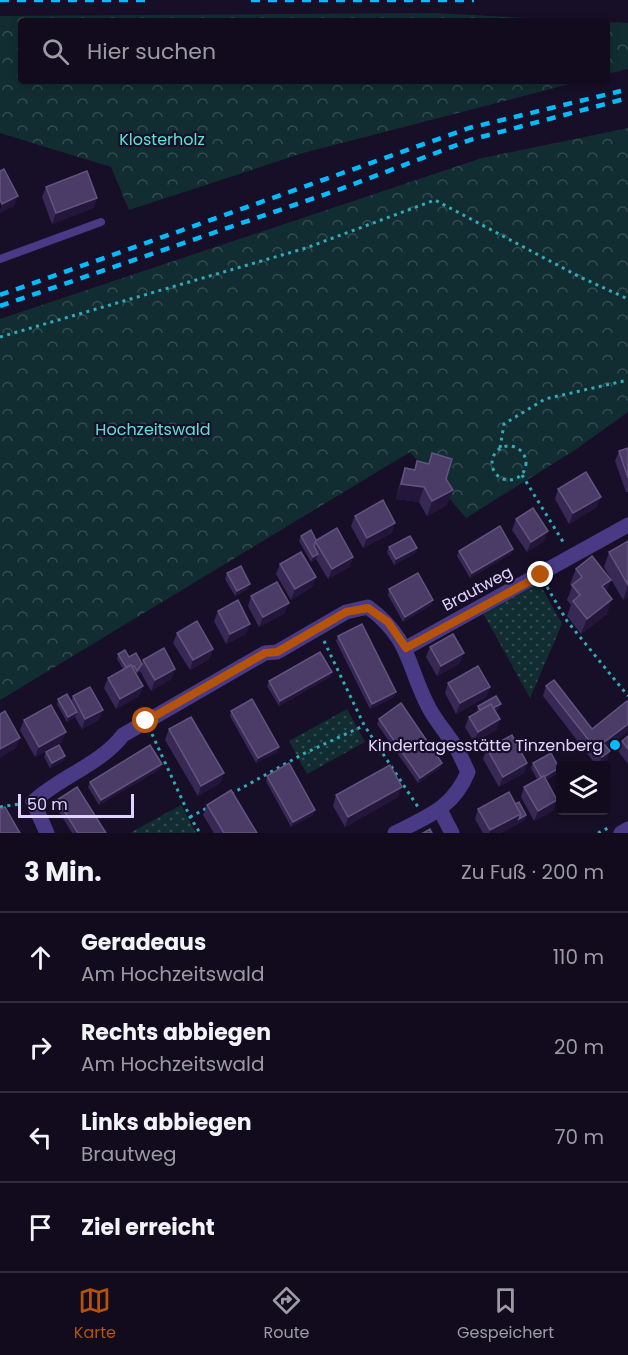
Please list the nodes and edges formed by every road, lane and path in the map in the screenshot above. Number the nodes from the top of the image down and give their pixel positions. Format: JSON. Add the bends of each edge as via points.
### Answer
{"nodes":[{"id":1,"x":101,"y":222,"type":"dead end"},
{"id":2,"x":0,"y":259,"type":"edge"},
{"id":3,"x":628,"y":299,"type":"edge"},
{"id":4,"x":0,"y":337,"type":"edge"},
{"id":5,"x":628,"y":380,"type":"edge"},
{"id":6,"x":500,"y":448,"type":"junction"},
{"id":7,"x":522,"y":475,"type":"junction"},
{"id":8,"x":628,"y":525,"type":"edge"},
{"id":9,"x":571,"y":555,"type":"junction"},
{"id":10,"x":541,"y":575,"type":"junction"},
{"id":11,"x":318,"y":629,"type":"junction"},
{"id":12,"x":406,"y":648,"type":"junction"},
{"id":13,"x":628,"y":696,"type":"edge"},
{"id":14,"x":146,"y":721,"type":"junction"},
{"id":15,"x":364,"y":725,"type":"junction"},
{"id":16,"x":228,"y":796,"type":"edge"},
{"id":17,"x":33,"y":802,"type":"junction"},
{"id":18,"x":0,"y":807,"type":"edge"},
{"id":19,"x":209,"y":807,"type":"edge"},
{"id":20,"x":440,"y":810,"type":"junction"},
{"id":21,"x":190,"y":817,"type":"junction"},
{"id":22,"x":425,"y":817,"type":"junction"},
{"id":23,"x":628,"y":829,"type":"edge"},
{"id":24,"x":47,"y":833,"type":"edge"},
{"id":25,"x":200,"y":833,"type":"edge"},
{"id":26,"x":395,"y":833,"type":"edge"},
{"id":27,"x":452,"y":833,"type":"edge"},
{"id":28,"x":621,"y":833,"type":"edge"}],
"edges":[{"from":1,"to":2,"type":"lane"},
{"from":3,"to":4,"type":"path","via":[[435,200],[306,248]]},
{"from":5,"to":6,"type":"path","via":[[545,399],[504,424]]},
{"from":6,"to":7,"type":"path","via":[[512,446],[521,450],[527,461]]},
{"from":6,"to":7,"type":"path","via":[[493,458],[495,474],[505,480]]},
{"from":7,"to":9,"type":"path"},
{"from":8,"to":9,"type":"street","name":"Brautweg"},
{"from":9,"to":10,"type":"street","name":"Brautweg"},
{"from":10,"to":12,"type":"street","name":"Brautweg"},
{"from":10,"to":13,"type":"path","via":[[567,621]]},
{"from":11,"to":12,"type":"street","via":[[346,612],[368,608],[388,622]]},
{"from":11,"to":14,"type":"street","via":[[277,652],[265,653]]},
{"from":11,"to":15,"type":"path"},
{"from":12,"to":20,"type":"street","via":[[429,707],[468,772],[460,790]]},
{"from":14,"to":17,"type":"street","via":[[123,735],[112,750]]},
{"from":14,"to":21,"type":"path"},
{"from":15,"to":16,"type":"path"},
{"from":15,"to":22,"type":"path"},
{"from":17,"to":18,"type":"path"},
{"from":17,"to":24,"type":"street"},
{"from":19,"to":21,"type":"path"},
{"from":20,"to":22,"type":"street"},
{"from":20,"to":27,"type":"street"},
{"from":21,"to":25,"type":"path"},
{"from":22,"to":26,"type":"street"},
{"from":23,"to":28,"type":"street"}]}
